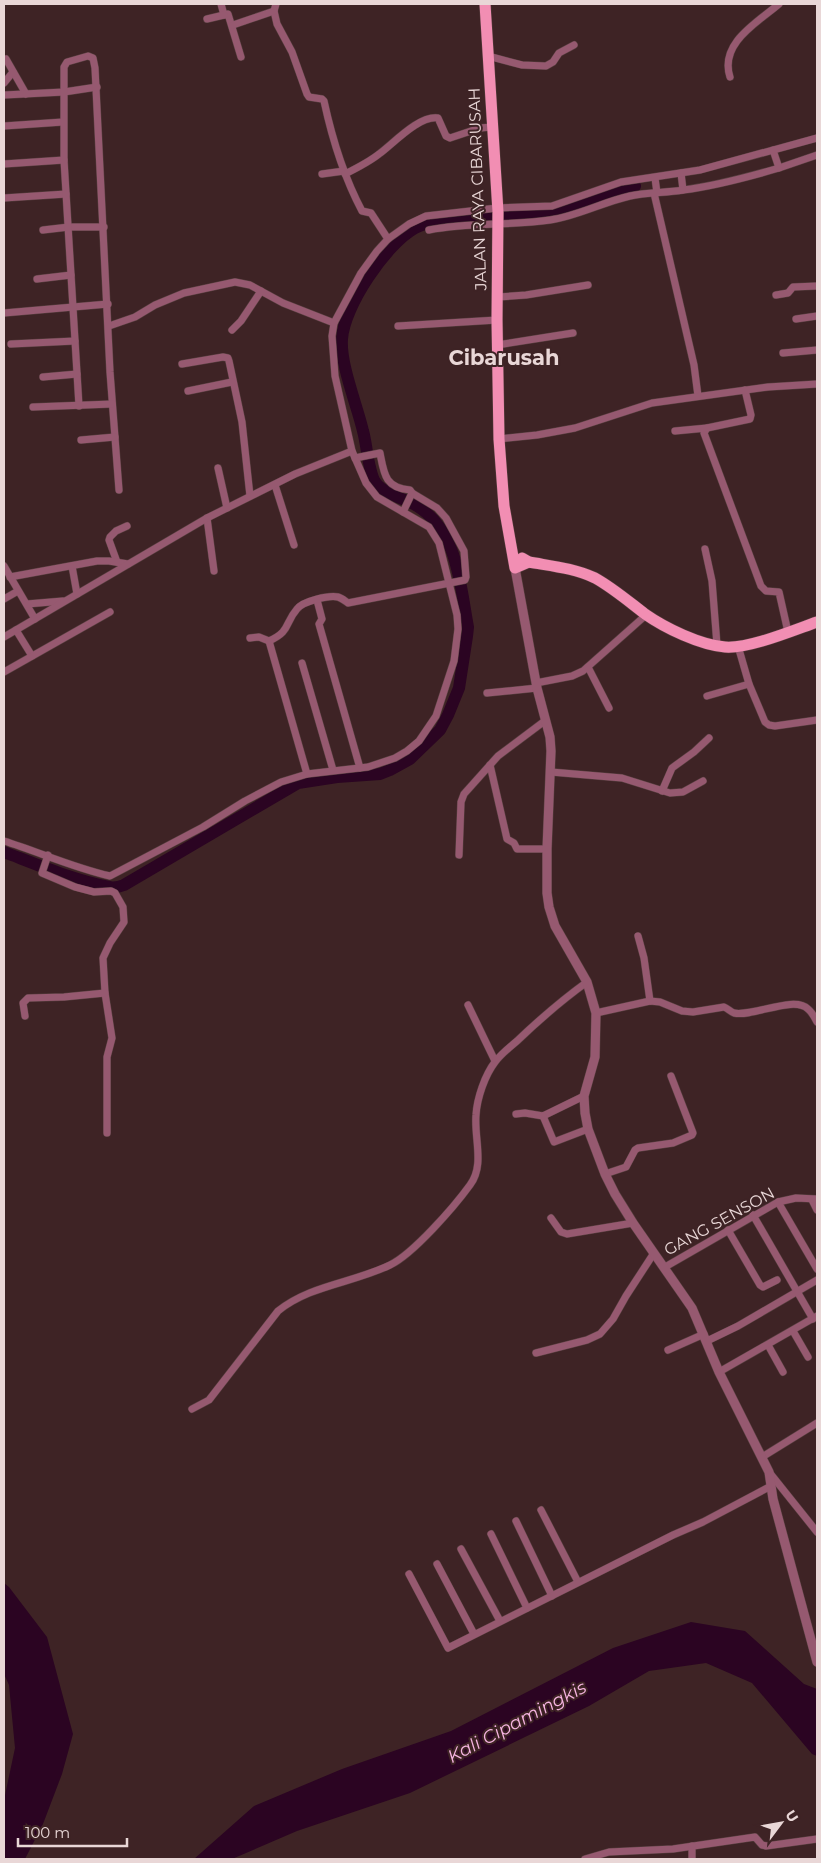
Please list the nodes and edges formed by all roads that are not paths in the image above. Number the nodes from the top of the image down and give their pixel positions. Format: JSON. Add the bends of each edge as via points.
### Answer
{"nodes":[{"id":1,"x":221,"y":4,"type":"edge"},
{"id":2,"x":485,"y":4,"type":"edge"},
{"id":3,"x":779,"y":4,"type":"edge"},
{"id":4,"x":275,"y":7,"type":"edge"},
{"id":5,"x":224,"y":15,"type":"junction"},
{"id":6,"x":207,"y":19,"type":"dead end"},
{"id":7,"x":232,"y":25,"type":"junction"},
{"id":8,"x":574,"y":45,"type":"dead end"},
{"id":9,"x":241,"y":56,"type":"dead end"},
{"id":10,"x":488,"y":56,"type":"junction"},
{"id":11,"x":6,"y":60,"type":"dead end"},
{"id":12,"x":13,"y":72,"type":"junction"},
{"id":13,"x":730,"y":77,"type":"dead end"},
{"id":14,"x":4,"y":83,"type":"edge"},
{"id":15,"x":97,"y":87,"type":"junction"},
{"id":16,"x":64,"y":92,"type":"junction"},
{"id":17,"x":26,"y":94,"type":"junction"},
{"id":18,"x":4,"y":95,"type":"edge"},
{"id":19,"x":63,"y":122,"type":"junction"},
{"id":20,"x":4,"y":126,"type":"edge"},
{"id":21,"x":492,"y":127,"type":"junction"},
{"id":22,"x":817,"y":138,"type":"edge"},
{"id":23,"x":774,"y":152,"type":"junction"},
{"id":24,"x":817,"y":155,"type":"edge"},
{"id":25,"x":64,"y":160,"type":"junction"},
{"id":26,"x":4,"y":164,"type":"edge"},
{"id":27,"x":778,"y":166,"type":"junction"},
{"id":28,"x":345,"y":172,"type":"junction"},
{"id":29,"x":322,"y":174,"type":"dead end"},
{"id":30,"x":681,"y":176,"type":"junction"},
{"id":31,"x":656,"y":187,"type":"junction"},
{"id":32,"x":683,"y":190,"type":"junction"},
{"id":33,"x":66,"y":194,"type":"junction"},
{"id":34,"x":4,"y":198,"type":"edge"},
{"id":35,"x":553,"y":213,"type":"junction"},
{"id":36,"x":498,"y":217,"type":"junction"},
{"id":37,"x":69,"y":227,"type":"junction"},
{"id":38,"x":104,"y":227,"type":"junction"},
{"id":39,"x":43,"y":230,"type":"dead end"},
{"id":40,"x":430,"y":230,"type":"dead end"},
{"id":41,"x":388,"y":239,"type":"junction"},
{"id":42,"x":71,"y":275,"type":"junction"},
{"id":43,"x":38,"y":279,"type":"dead end"},
{"id":44,"x":588,"y":285,"type":"dead end"},
{"id":45,"x":817,"y":286,"type":"edge"},
{"id":46,"x":261,"y":291,"type":"junction"},
{"id":47,"x":776,"y":295,"type":"dead end"},
{"id":48,"x":498,"y":297,"type":"junction"},
{"id":49,"x":108,"y":304,"type":"junction"},
{"id":50,"x":73,"y":308,"type":"junction"},
{"id":51,"x":4,"y":313,"type":"edge"},
{"id":52,"x":817,"y":316,"type":"edge"},
{"id":53,"x":796,"y":319,"type":"dead end"},
{"id":54,"x":496,"y":320,"type":"junction"},
{"id":55,"x":334,"y":323,"type":"junction"},
{"id":56,"x":109,"y":326,"type":"junction"},
{"id":57,"x":398,"y":326,"type":"dead end"},
{"id":58,"x":232,"y":330,"type":"dead end"},
{"id":59,"x":572,"y":334,"type":"dead end"},
{"id":60,"x":75,"y":341,"type":"junction"},
{"id":61,"x":11,"y":344,"type":"dead end"},
{"id":62,"x":497,"y":345,"type":"junction"},
{"id":63,"x":817,"y":350,"type":"edge"},
{"id":64,"x":783,"y":353,"type":"dead end"},
{"id":65,"x":182,"y":364,"type":"dead end"},
{"id":66,"x":77,"y":374,"type":"junction"},
{"id":67,"x":43,"y":377,"type":"dead end"},
{"id":68,"x":232,"y":382,"type":"junction"},
{"id":69,"x":817,"y":384,"type":"edge"},
{"id":70,"x":745,"y":390,"type":"junction"},
{"id":71,"x":188,"y":392,"type":"dead end"},
{"id":72,"x":698,"y":396,"type":"junction"},
{"id":73,"x":112,"y":404,"type":"junction"},
{"id":74,"x":79,"y":406,"type":"junction"},
{"id":75,"x":33,"y":407,"type":"dead end"},
{"id":76,"x":707,"y":428,"type":"junction"},
{"id":77,"x":675,"y":431,"type":"dead end"},
{"id":78,"x":115,"y":437,"type":"junction"},
{"id":79,"x":498,"y":439,"type":"junction"},
{"id":80,"x":80,"y":440,"type":"dead end"},
{"id":81,"x":354,"y":455,"type":"junction"},
{"id":82,"x":218,"y":468,"type":"dead end"},
{"id":83,"x":275,"y":485,"type":"junction"},
{"id":84,"x":119,"y":490,"type":"dead end"},
{"id":85,"x":412,"y":494,"type":"junction"},
{"id":86,"x":250,"y":496,"type":"junction"},
{"id":87,"x":227,"y":508,"type":"junction"},
{"id":88,"x":405,"y":510,"type":"junction"},
{"id":89,"x":207,"y":518,"type":"junction"},
{"id":90,"x":127,"y":526,"type":"dead end"},
{"id":91,"x":294,"y":545,"type":"dead end"},
{"id":92,"x":705,"y":549,"type":"dead end"},
{"id":93,"x":512,"y":551,"type":"junction"},
{"id":94,"x":117,"y":562,"type":"junction"},
{"id":95,"x":529,"y":562,"type":"junction"},
{"id":96,"x":128,"y":564,"type":"junction"},
{"id":97,"x":4,"y":566,"type":"edge"},
{"id":98,"x":72,"y":566,"type":"junction"},
{"id":99,"x":515,"y":568,"type":"junction"},
{"id":100,"x":214,"y":571,"type":"dead end"},
{"id":101,"x":10,"y":577,"type":"junction"},
{"id":102,"x":455,"y":582,"type":"junction"},
{"id":103,"x":18,"y":590,"type":"junction"},
{"id":104,"x":77,"y":594,"type":"junction"},
{"id":105,"x":4,"y":599,"type":"edge"},
{"id":106,"x":317,"y":600,"type":"junction"},
{"id":107,"x":66,"y":601,"type":"junction"},
{"id":108,"x":27,"y":604,"type":"junction"},
{"id":109,"x":110,"y":612,"type":"dead end"},
{"id":110,"x":646,"y":615,"type":"junction"},
{"id":111,"x":35,"y":619,"type":"junction"},
{"id":112,"x":817,"y":622,"type":"edge"},
{"id":113,"x":16,"y":630,"type":"junction"},
{"id":114,"x":788,"y":632,"type":"junction"},
{"id":115,"x":4,"y":637,"type":"edge"},
{"id":116,"x":250,"y":638,"type":"dead end"},
{"id":117,"x":269,"y":641,"type":"junction"},
{"id":118,"x":718,"y":646,"type":"junction"},
{"id":119,"x":738,"y":646,"type":"junction"},
{"id":120,"x":32,"y":656,"type":"junction"},
{"id":121,"x":302,"y":663,"type":"dead end"},
{"id":122,"x":588,"y":668,"type":"junction"},
{"id":123,"x":4,"y":672,"type":"edge"},
{"id":124,"x":750,"y":684,"type":"junction"},
{"id":125,"x":537,"y":685,"type":"junction"},
{"id":126,"x":487,"y":693,"type":"dead end"},
{"id":127,"x":707,"y":696,"type":"dead end"},
{"id":128,"x":609,"y":708,"type":"dead end"},
{"id":129,"x":546,"y":720,"type":"junction"},
{"id":130,"x":817,"y":720,"type":"edge"},
{"id":131,"x":708,"y":738,"type":"dead end"},
{"id":132,"x":490,"y":765,"type":"junction"},
{"id":133,"x":360,"y":768,"type":"junction"},
{"id":134,"x":334,"y":770,"type":"junction"},
{"id":135,"x":551,"y":772,"type":"junction"},
{"id":136,"x":307,"y":774,"type":"junction"},
{"id":137,"x":703,"y":781,"type":"dead end"},
{"id":138,"x":662,"y":791,"type":"junction"},
{"id":139,"x":4,"y":841,"type":"edge"},
{"id":140,"x":547,"y":850,"type":"junction"},
{"id":141,"x":459,"y":856,"type":"dead end"},
{"id":142,"x":46,"y":858,"type":"junction"},
{"id":143,"x":638,"y":936,"type":"dead end"},
{"id":144,"x":587,"y":982,"type":"junction"},
{"id":145,"x":105,"y":993,"type":"junction"},
{"id":146,"x":650,"y":1000,"type":"junction"},
{"id":147,"x":468,"y":1005,"type":"dead end"},
{"id":148,"x":596,"y":1013,"type":"junction"},
{"id":149,"x":25,"y":1016,"type":"dead end"},
{"id":150,"x":817,"y":1022,"type":"edge"},
{"id":151,"x":495,"y":1061,"type":"junction"},
{"id":152,"x":671,"y":1076,"type":"dead end"},
{"id":153,"x":584,"y":1096,"type":"junction"},
{"id":154,"x":516,"y":1114,"type":"dead end"},
{"id":155,"x":543,"y":1116,"type":"junction"},
{"id":156,"x":588,"y":1129,"type":"junction"},
{"id":157,"x":107,"y":1133,"type":"dead end"},
{"id":158,"x":605,"y":1174,"type":"junction"},
{"id":159,"x":814,"y":1199,"type":"edge"},
{"id":160,"x":778,"y":1202,"type":"junction"},
{"id":161,"x":817,"y":1210,"type":"edge"},
{"id":162,"x":753,"y":1215,"type":"junction"},
{"id":163,"x":551,"y":1218,"type":"dead end"},
{"id":164,"x":633,"y":1223,"type":"junction"},
{"id":165,"x":728,"y":1230,"type":"junction"},
{"id":166,"x":654,"y":1253,"type":"junction"},
{"id":167,"x":665,"y":1267,"type":"junction"},
{"id":168,"x":817,"y":1269,"type":"edge"},
{"id":169,"x":777,"y":1280,"type":"dead end"},
{"id":170,"x":817,"y":1280,"type":"edge"},
{"id":171,"x":797,"y":1292,"type":"junction"},
{"id":172,"x":816,"y":1318,"type":"edge"},
{"id":173,"x":793,"y":1331,"type":"junction"},
{"id":174,"x":706,"y":1338,"type":"junction"},
{"id":175,"x":768,"y":1345,"type":"junction"},
{"id":176,"x":668,"y":1350,"type":"dead end"},
{"id":177,"x":536,"y":1353,"type":"dead end"},
{"id":178,"x":808,"y":1357,"type":"dead end"},
{"id":179,"x":719,"y":1372,"type":"junction"},
{"id":180,"x":783,"y":1372,"type":"dead end"},
{"id":181,"x":192,"y":1409,"type":"dead end"},
{"id":182,"x":817,"y":1423,"type":"edge"},
{"id":183,"x":762,"y":1457,"type":"junction"},
{"id":184,"x":769,"y":1472,"type":"junction"},
{"id":185,"x":771,"y":1486,"type":"junction"},
{"id":186,"x":541,"y":1510,"type":"dead end"},
{"id":187,"x":516,"y":1521,"type":"dead end"},
{"id":188,"x":817,"y":1532,"type":"edge"},
{"id":189,"x":491,"y":1534,"type":"dead end"},
{"id":190,"x":461,"y":1549,"type":"dead end"},
{"id":191,"x":436,"y":1564,"type":"dead end"},
{"id":192,"x":408,"y":1574,"type":"dead end"},
{"id":193,"x":578,"y":1582,"type":"junction"},
{"id":194,"x":552,"y":1596,"type":"junction"},
{"id":195,"x":527,"y":1608,"type":"junction"},
{"id":196,"x":500,"y":1621,"type":"junction"},
{"id":197,"x":474,"y":1634,"type":"junction"},
{"id":198,"x":817,"y":1662,"type":"edge"},
{"id":199,"x":817,"y":1839,"type":"edge"},
{"id":200,"x":692,"y":1846,"type":"junction"},
{"id":201,"x":585,"y":1859,"type":"edge"},
{"id":202,"x":692,"y":1859,"type":"edge"}],
"edges":[{"from":1,"to":5,"type":"street"},
{"from":2,"to":10,"type":"main road","name":"JALAN RAYA CIBARUSAH"},
{"from":3,"to":13,"type":"street","via":[[754,22],[734,46],[728,61]]},
{"from":4,"to":7,"type":"street"},
{"from":4,"to":28,"type":"street","via":[[277,24],[292,52],[307,94],[323,100]]},
{"from":5,"to":6,"type":"street"},
{"from":5,"to":7,"type":"street","via":[[228,14]]},
{"from":7,"to":9,"type":"street"},
{"from":8,"to":10,"type":"street","via":[[559,53],[546,66]]},
{"from":10,"to":21,"type":"main road","name":"JALAN RAYA CIBARUSAH"},
{"from":11,"to":12,"type":"street"},
{"from":12,"to":14,"type":"street"},
{"from":12,"to":17,"type":"street"},
{"from":15,"to":16,"type":"street"},
{"from":15,"to":16,"type":"street","via":[[94,61],[88,56],[65,64]]},
{"from":15,"to":38,"type":"street"},
{"from":16,"to":17,"type":"street"},
{"from":16,"to":19,"type":"street"},
{"from":17,"to":18,"type":"street"},
{"from":19,"to":20,"type":"street"},
{"from":19,"to":25,"type":"street"},
{"from":21,"to":28,"type":"street","via":[[450,138],[438,118],[428,119],[396,138],[375,157]]},
{"from":21,"to":36,"type":"main road","name":"JALAN RAYA CIBARUSAH"},
{"from":22,"to":23,"type":"street"},
{"from":23,"to":27,"type":"street"},
{"from":23,"to":30,"type":"street"},
{"from":24,"to":27,"type":"street"},
{"from":25,"to":26,"type":"street"},
{"from":25,"to":33,"type":"street"},
{"from":27,"to":32,"type":"street"},
{"from":28,"to":29,"type":"street"},
{"from":28,"to":41,"type":"street","via":[[362,211],[371,213]]},
{"from":30,"to":31,"type":"street"},
{"from":30,"to":32,"type":"street"},
{"from":31,"to":32,"type":"street"},
{"from":31,"to":35,"type":"street","via":[[578,213]]},
{"from":31,"to":35,"type":"street","via":[[620,182]]},
{"from":31,"to":72,"type":"street"},
{"from":33,"to":34,"type":"street"},
{"from":33,"to":37,"type":"street"},
{"from":35,"to":36,"type":"street"},
{"from":35,"to":36,"type":"street"},
{"from":36,"to":40,"type":"street","via":[[472,225]]},
{"from":36,"to":41,"type":"street","via":[[446,213],[420,218]]},
{"from":36,"to":48,"type":"main road","name":"JALAN RAYA CIBARUSAH"},
{"from":37,"to":38,"type":"street"},
{"from":37,"to":39,"type":"street"},
{"from":37,"to":42,"type":"street"},
{"from":38,"to":49,"type":"street"},
{"from":41,"to":55,"type":"street","via":[[361,273]]},
{"from":42,"to":43,"type":"street"},
{"from":42,"to":50,"type":"street"},
{"from":44,"to":48,"type":"street"},
{"from":45,"to":47,"type":"street","via":[[793,287]]},
{"from":46,"to":55,"type":"street"},
{"from":46,"to":56,"type":"street","via":[[235,282],[202,288],[168,299],[135,317]]},
{"from":46,"to":58,"type":"street"},
{"from":48,"to":54,"type":"main road","name":"JALAN RAYA CIBARUSAH"},
{"from":49,"to":50,"type":"street"},
{"from":49,"to":56,"type":"street"},
{"from":50,"to":51,"type":"street"},
{"from":50,"to":60,"type":"street"},
{"from":52,"to":53,"type":"street"},
{"from":54,"to":57,"type":"street"},
{"from":54,"to":62,"type":"main road","name":"JALAN RAYA CIBARUSAH"},
{"from":55,"to":81,"type":"street","via":[[335,376]]},
{"from":56,"to":73,"type":"street"},
{"from":59,"to":62,"type":"street"},
{"from":60,"to":61,"type":"street"},
{"from":60,"to":66,"type":"street"},
{"from":62,"to":79,"type":"main road","name":"JALAN RAYA CIBARUSAH"},
{"from":63,"to":64,"type":"street"},
{"from":65,"to":68,"type":"street","via":[[226,357]]},
{"from":66,"to":67,"type":"street"},
{"from":66,"to":74,"type":"street"},
{"from":68,"to":71,"type":"street"},
{"from":68,"to":86,"type":"street","via":[[242,422]]},
{"from":69,"to":70,"type":"street"},
{"from":70,"to":72,"type":"street"},
{"from":70,"to":76,"type":"street","via":[[750,418]]},
{"from":72,"to":79,"type":"street","via":[[652,404],[575,428]]},
{"from":73,"to":74,"type":"street"},
{"from":73,"to":78,"type":"street"},
{"from":74,"to":75,"type":"street"},
{"from":76,"to":77,"type":"street"},
{"from":76,"to":114,"type":"street","via":[[704,433],[761,586],[766,591],[779,592]]},
{"from":78,"to":80,"type":"street"},
{"from":78,"to":84,"type":"street"},
{"from":79,"to":93,"type":"main road","name":"JALAN RAYA CIBARUSAH"},
{"from":81,"to":83,"type":"street","via":[[295,474]]},
{"from":81,"to":85,"type":"street","via":[[380,452],[385,477],[397,488],[410,490]]},
{"from":81,"to":88,"type":"street","via":[[371,491]]},
{"from":82,"to":87,"type":"street"},
{"from":83,"to":86,"type":"street"},
{"from":83,"to":91,"type":"street"},
{"from":85,"to":88,"type":"street"},
{"from":85,"to":102,"type":"street","via":[[440,510],[458,538],[465,556],[466,577]]},
{"from":86,"to":87,"type":"street"},
{"from":87,"to":89,"type":"street"},
{"from":88,"to":102,"type":"street","via":[[434,534]]},
{"from":89,"to":96,"type":"street"},
{"from":89,"to":100,"type":"street"},
{"from":90,"to":94,"type":"street","via":[[116,531],[109,540]]},
{"from":92,"to":118,"type":"street","via":[[712,581]]},
{"from":93,"to":95,"type":"main road"},
{"from":93,"to":99,"type":"main road","name":"JALAN RAYA CIBARUSAH"},
{"from":94,"to":96,"type":"street"},
{"from":94,"to":98,"type":"street","via":[[97,561]]},
{"from":95,"to":99,"type":"main road"},
{"from":95,"to":110,"type":"main road","via":[[586,574],[608,586]]},
{"from":96,"to":104,"type":"street"},
{"from":97,"to":101,"type":"street"},
{"from":98,"to":101,"type":"street"},
{"from":98,"to":104,"type":"street"},
{"from":99,"to":125,"type":"street"},
{"from":101,"to":103,"type":"street"},
{"from":102,"to":106,"type":"street","via":[[348,603],[339,597]]},
{"from":102,"to":133,"type":"street","via":[[457,645],[436,716],[407,752],[383,763]]},
{"from":103,"to":105,"type":"street"},
{"from":103,"to":108,"type":"street"},
{"from":104,"to":107,"type":"street"},
{"from":106,"to":117,"type":"street","via":[[296,610],[281,635]]},
{"from":106,"to":133,"type":"street","via":[[322,619],[319,624]]},
{"from":107,"to":108,"type":"street"},
{"from":107,"to":111,"type":"street"},
{"from":108,"to":111,"type":"street"},
{"from":109,"to":120,"type":"street"},
{"from":110,"to":118,"type":"main road","via":[[684,635]]},
{"from":110,"to":122,"type":"street"},
{"from":111,"to":113,"type":"street"},
{"from":112,"to":114,"type":"main road"},
{"from":113,"to":115,"type":"street"},
{"from":113,"to":120,"type":"street"},
{"from":114,"to":119,"type":"main road"},
{"from":116,"to":117,"type":"street"},
{"from":117,"to":136,"type":"street"},
{"from":118,"to":119,"type":"main road"},
{"from":119,"to":124,"type":"street"},
{"from":120,"to":123,"type":"street"},
{"from":121,"to":134,"type":"street"},
{"from":122,"to":125,"type":"street","via":[[572,676]]},
{"from":122,"to":128,"type":"street"},
{"from":124,"to":127,"type":"street"},
{"from":124,"to":130,"type":"street","via":[[769,725]]},
{"from":125,"to":126,"type":"street"},
{"from":125,"to":129,"type":"street"},
{"from":129,"to":132,"type":"street"},
{"from":129,"to":135,"type":"street","via":[[552,751]]},
{"from":131,"to":138,"type":"street","via":[[672,768]]},
{"from":132,"to":140,"type":"street","via":[[507,839],[517,849]]},
{"from":132,"to":141,"type":"street","via":[[470,786],[461,802]]},
{"from":133,"to":134,"type":"street"},
{"from":134,"to":136,"type":"street"},
{"from":135,"to":138,"type":"street","via":[[622,778]]},
{"from":135,"to":140,"type":"street"},
{"from":136,"to":142,"type":"street","via":[[265,790],[110,876]]},
{"from":137,"to":138,"type":"street","via":[[677,794]]},
{"from":139,"to":142,"type":"street"},
{"from":140,"to":144,"type":"street","via":[[550,912]]},
{"from":142,"to":145,"type":"street","via":[[41,872],[75,887],[94,892],[111,891],[123,907],[124,922],[103,958]]},
{"from":143,"to":146,"type":"street"},
{"from":144,"to":148,"type":"street"},
{"from":144,"to":151,"type":"street","via":[[568,995]]},
{"from":145,"to":149,"type":"street","via":[[28,998],[23,1000]]},
{"from":145,"to":157,"type":"street","via":[[112,1038],[107,1057]]},
{"from":146,"to":148,"type":"street"},
{"from":146,"to":150,"type":"street","via":[[693,1012],[724,1006],[734,1013],[754,1012],[798,1004],[808,1007]]},
{"from":147,"to":151,"type":"street"},
{"from":148,"to":153,"type":"street","via":[[595,1057]]},
{"from":151,"to":181,"type":"street","via":[[476,1115],[478,1167],[469,1186],[401,1258],[361,1277],[290,1301],[267,1324],[209,1400]]},
{"from":152,"to":158,"type":"street","via":[[692,1135],[673,1143],[638,1148],[626,1168]]},
{"from":153,"to":155,"type":"street"},
{"from":153,"to":156,"type":"street"},
{"from":154,"to":155,"type":"street"},
{"from":155,"to":156,"type":"street","via":[[554,1142]]},
{"from":156,"to":158,"type":"street"},
{"from":158,"to":164,"type":"street"},
{"from":159,"to":160,"type":"street","name":"GANG SENSON"},
{"from":159,"to":161,"type":"street"},
{"from":160,"to":162,"type":"street","name":"GANG SENSON"},
{"from":160,"to":168,"type":"street"},
{"from":162,"to":165,"type":"street","name":"GANG SENSON"},
{"from":162,"to":171,"type":"street"},
{"from":163,"to":164,"type":"street","via":[[561,1232],[567,1234]]},
{"from":164,"to":166,"type":"street"},
{"from":165,"to":167,"type":"street","name":"GANG SENSON"},
{"from":165,"to":169,"type":"street","via":[[760,1285],[763,1287]]},
{"from":166,"to":167,"type":"street"},
{"from":166,"to":177,"type":"street","via":[[600,1334]]},
{"from":167,"to":174,"type":"street","via":[[692,1308]]},
{"from":170,"to":171,"type":"street"},
{"from":171,"to":172,"type":"street"},
{"from":171,"to":174,"type":"street"},
{"from":172,"to":173,"type":"street"},
{"from":173,"to":175,"type":"street"},
{"from":173,"to":178,"type":"street"},
{"from":174,"to":176,"type":"street"},
{"from":174,"to":179,"type":"street"},
{"from":175,"to":179,"type":"street"},
{"from":175,"to":180,"type":"street"},
{"from":179,"to":183,"type":"street"},
{"from":182,"to":183,"type":"street"},
{"from":183,"to":184,"type":"street"},
{"from":184,"to":185,"type":"street"},
{"from":184,"to":188,"type":"street"},
{"from":185,"to":193,"type":"street"},
{"from":185,"to":198,"type":"street"},
{"from":186,"to":193,"type":"street"},
{"from":187,"to":194,"type":"street"},
{"from":189,"to":195,"type":"street"},
{"from":190,"to":196,"type":"street"},
{"from":191,"to":197,"type":"street"},
{"from":192,"to":197,"type":"street","via":[[448,1648]]},
{"from":193,"to":194,"type":"street"},
{"from":194,"to":195,"type":"street"},
{"from":195,"to":196,"type":"street"},
{"from":196,"to":197,"type":"street"},
{"from":199,"to":200,"type":"street","via":[[766,1846],[755,1837]]},
{"from":200,"to":201,"type":"street","via":[[609,1852]]},
{"from":200,"to":202,"type":"street"}]}
